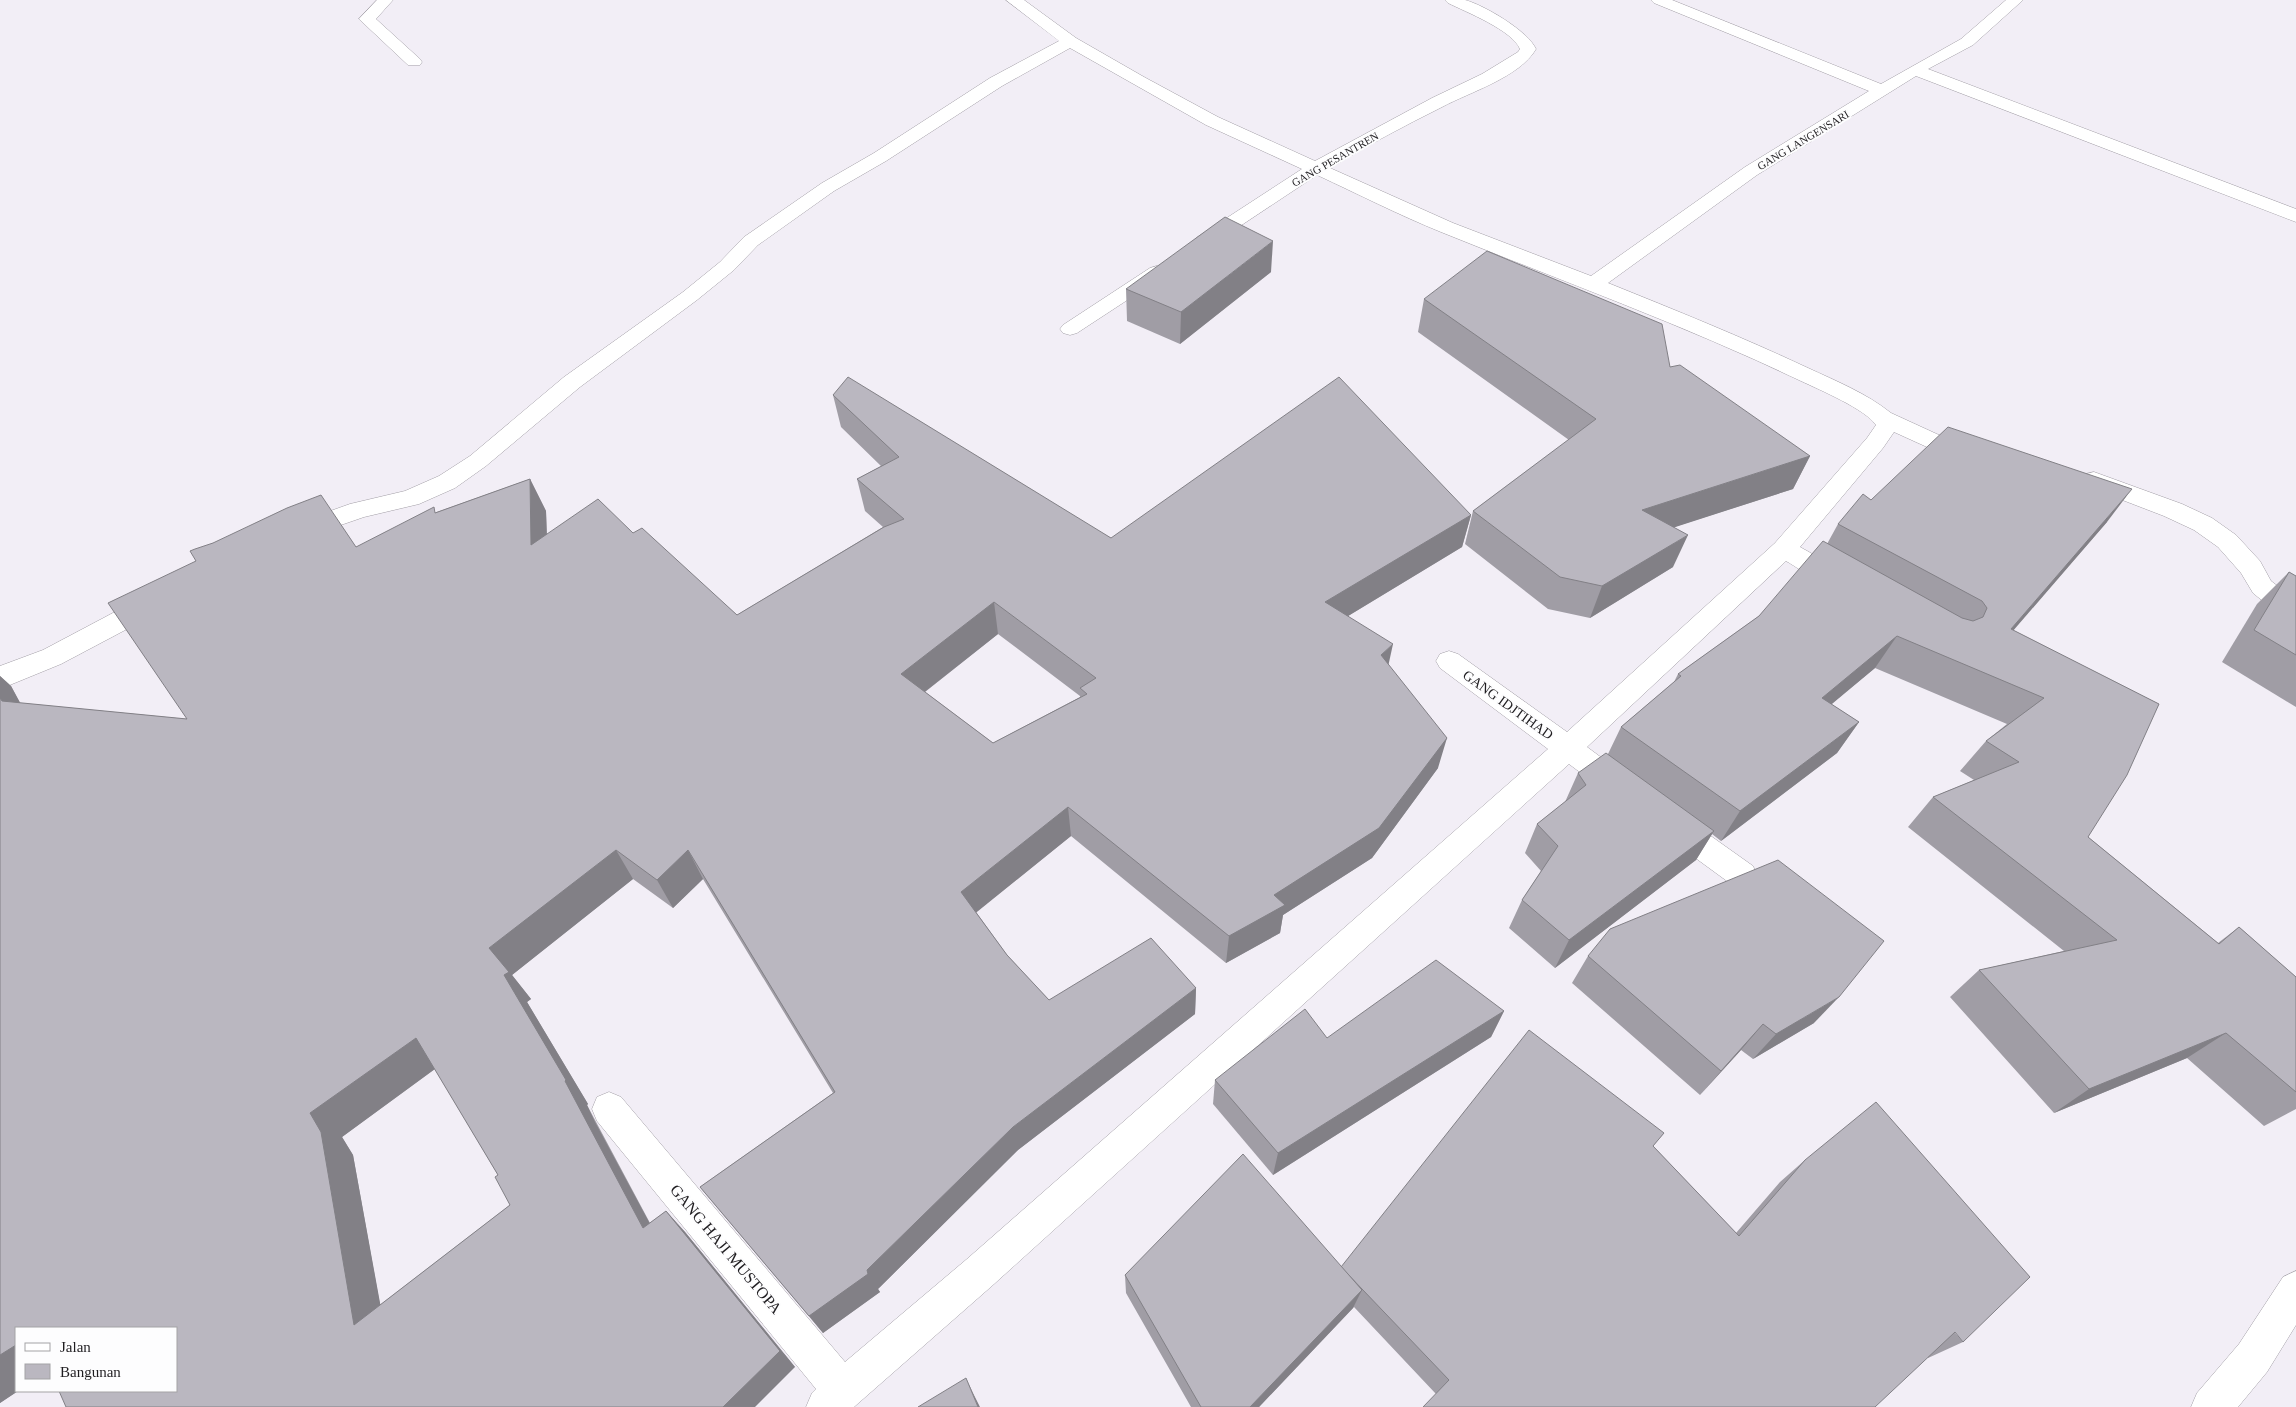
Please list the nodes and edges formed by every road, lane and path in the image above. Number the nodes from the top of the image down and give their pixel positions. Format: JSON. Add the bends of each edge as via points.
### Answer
{"nodes":[{"id":1,"x":386,"y":0,"type":"edge"},
{"id":2,"x":1014,"y":0,"type":"edge"},
{"id":3,"x":1453,"y":0,"type":"edge"},
{"id":4,"x":1659,"y":0,"type":"edge"},
{"id":5,"x":2016,"y":0,"type":"edge"},
{"id":6,"x":1070,"y":41,"type":"junction"},
{"id":7,"x":414,"y":62,"type":"dead end"},
{"id":8,"x":1915,"y":70,"type":"junction"},
{"id":9,"x":1883,"y":91,"type":"junction"},
{"id":10,"x":1317,"y":167,"type":"junction"},
{"id":11,"x":2296,"y":216,"type":"edge"},
{"id":12,"x":1185,"y":254,"type":"edge"},
{"id":13,"x":1169,"y":264,"type":"edge"},
{"id":14,"x":1593,"y":284,"type":"junction"},
{"id":15,"x":1070,"y":329,"type":"dead end"},
{"id":16,"x":1883,"y":418,"type":"junction"},
{"id":17,"x":1989,"y":464,"type":"edge"},
{"id":18,"x":2071,"y":474,"type":"edge"},
{"id":19,"x":282,"y":540,"type":"edge"},
{"id":20,"x":1784,"y":549,"type":"junction"},
{"id":21,"x":176,"y":592,"type":"edge"},
{"id":22,"x":1862,"y":592,"type":"edge"},
{"id":23,"x":2296,"y":614,"type":"edge"},
{"id":24,"x":1449,"y":661,"type":"dead end"},
{"id":25,"x":0,"y":679,"type":"edge"},
{"id":26,"x":1568,"y":748,"type":"junction"},
{"id":27,"x":1742,"y":875,"type":"edge"},
{"id":28,"x":609,"y":1110,"type":"dead end"},
{"id":29,"x":2296,"y":1290,"type":"edge"},
{"id":30,"x":835,"y":1398,"type":"edge"},
{"id":31,"x":2211,"y":1407,"type":"edge"}],
"edges":[{"from":1,"to":7,"type":"street","via":[[368,19]]},
{"from":2,"to":6,"type":"street"},
{"from":3,"to":10,"type":"street","name":"GANG PESANTREN","via":[[1516,34],[1526,44],[1527,54]]},
{"from":4,"to":9,"type":"street"},
{"from":5,"to":8,"type":"street","name":"GANG LANGENSARI","via":[[1966,42]]},
{"from":6,"to":10,"type":"street","via":[[1212,121]]},
{"from":6,"to":19,"type":"street","via":[[996,82],[828,187],[751,241],[728,266],[572,382],[478,461],[447,482],[411,498],[359,510]]},
{"from":8,"to":9,"type":"street","name":"GANG LANGENSARI"},
{"from":8,"to":11,"type":"street"},
{"from":9,"to":14,"type":"street","name":"GANG LANGENSARI","via":[[1751,171]]},
{"from":10,"to":12,"type":"street","name":"GANG PESANTREN"},
{"from":10,"to":14,"type":"street","via":[[1446,227]]},
{"from":13,"to":15,"type":"street"},
{"from":14,"to":16,"type":"street","via":[[1755,350],[1837,390]]},
{"from":16,"to":17,"type":"street"},
{"from":16,"to":20,"type":"street","via":[[1887,426],[1883,433]]},
{"from":18,"to":23,"type":"street","via":[[2147,499],[2203,524],[2227,541],[2251,567],[2262,587]]},
{"from":20,"to":22,"type":"street"},
{"from":20,"to":26,"type":"street"},
{"from":21,"to":25,"type":"street","via":[[52,657]]},
{"from":24,"to":26,"type":"street","name":"GANG IDJTIHAD"},
{"from":26,"to":27,"type":"street","name":"GANG IDJTIHAD"},
{"from":26,"to":30,"type":"street"},
{"from":28,"to":30,"type":"street","name":"GANG HAJI MUSTOPA"},
{"from":29,"to":31,"type":"street","via":[[2253,1358]]}]}
